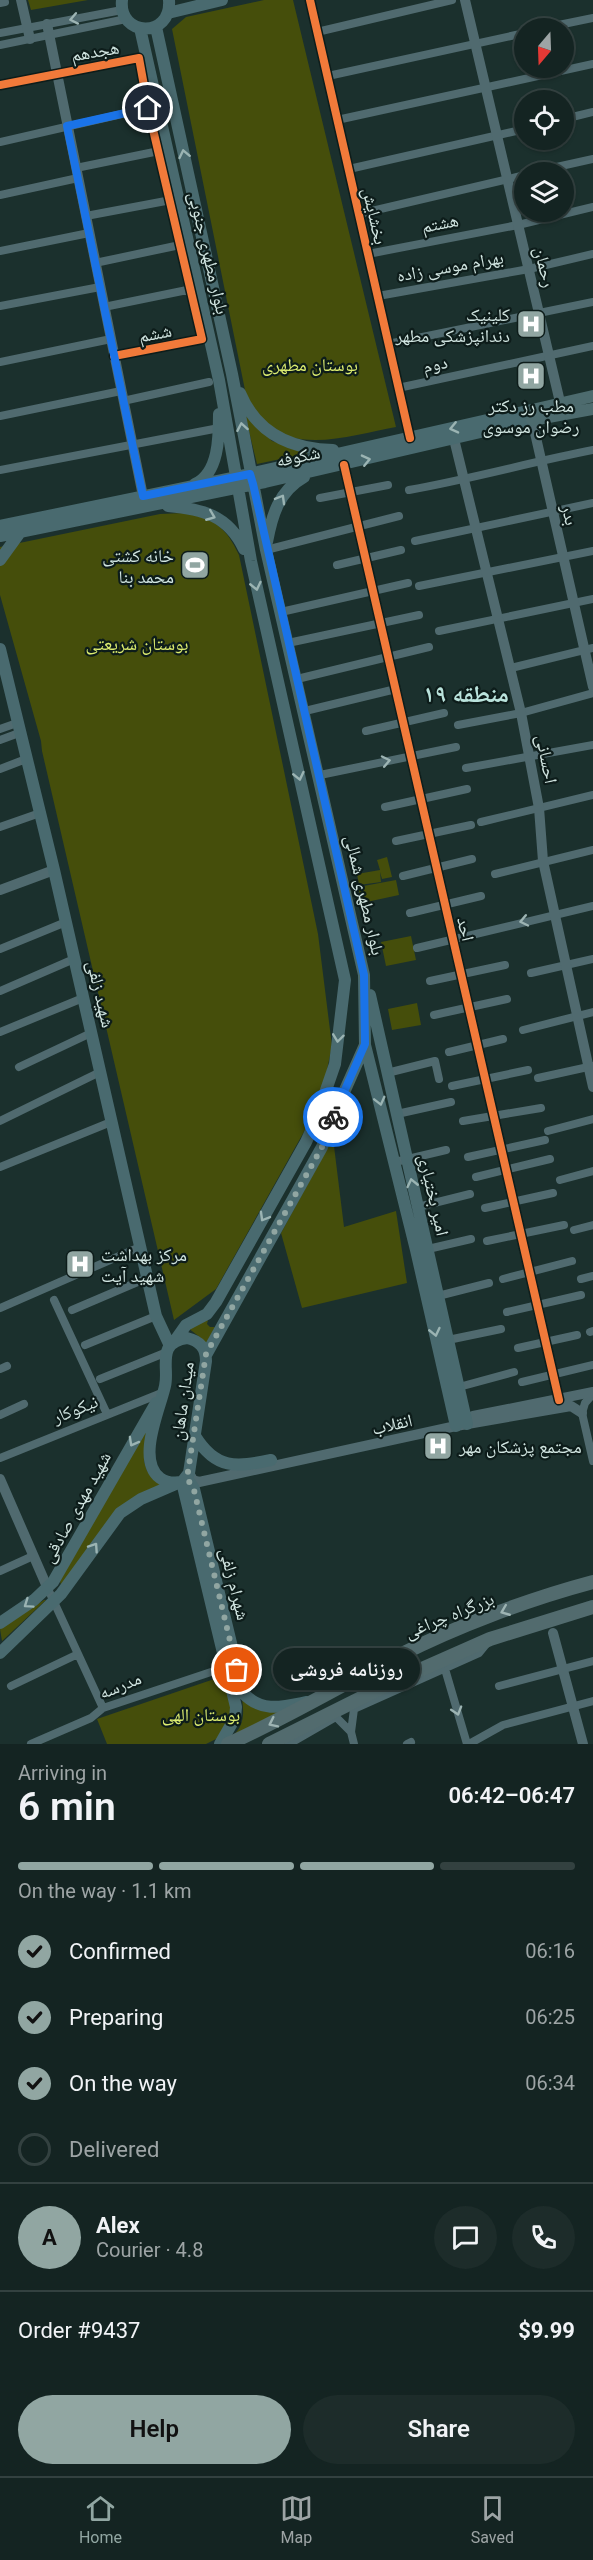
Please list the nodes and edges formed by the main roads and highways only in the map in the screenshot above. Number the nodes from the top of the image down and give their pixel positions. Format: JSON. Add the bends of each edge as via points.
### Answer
{"nodes":[{"id":1,"x":222,"y":0,"type":"edge"},
{"id":2,"x":169,"y":6,"type":"edge"},
{"id":3,"x":123,"y":10,"type":"edge"},
{"id":4,"x":156,"y":27,"type":"junction"},
{"id":5,"x":140,"y":28,"type":"junction"},
{"id":6,"x":232,"y":374,"type":"junction"},
{"id":7,"x":214,"y":381,"type":"junction"},
{"id":8,"x":593,"y":396,"type":"edge"},
{"id":9,"x":593,"y":409,"type":"edge"},
{"id":10,"x":532,"y":415,"type":"junction"},
{"id":11,"x":353,"y":451,"type":"junction"},
{"id":12,"x":324,"y":469,"type":"junction"},
{"id":13,"x":252,"y":479,"type":"junction"},
{"id":14,"x":237,"y":482,"type":"junction"},
{"id":15,"x":178,"y":489,"type":"junction"},
{"id":16,"x":154,"y":505,"type":"junction"},
{"id":17,"x":0,"y":524,"type":"edge"},
{"id":18,"x":19,"y":527,"type":"junction"},
{"id":19,"x":0,"y":536,"type":"edge"},
{"id":20,"x":266,"y":550,"type":"junction"},
{"id":21,"x":0,"y":560,"type":"edge"},
{"id":22,"x":251,"y":561,"type":"junction"},
{"id":23,"x":0,"y":649,"type":"edge"},
{"id":24,"x":364,"y":975,"type":"junction"},
{"id":25,"x":365,"y":1044,"type":"junction"},
{"id":26,"x":401,"y":1161,"type":"junction"},
{"id":27,"x":433,"y":1292,"type":"junction"},
{"id":28,"x":207,"y":1314,"type":"junction"},
{"id":29,"x":223,"y":1324,"type":"junction"},
{"id":30,"x":170,"y":1347,"type":"junction"},
{"id":31,"x":206,"y":1354,"type":"junction"},
{"id":32,"x":164,"y":1392,"type":"junction"},
{"id":33,"x":195,"y":1436,"type":"junction"},
{"id":34,"x":271,"y":1460,"type":"road end"},
{"id":35,"x":184,"y":1479,"type":"junction"},
{"id":36,"x":593,"y":1582,"type":"edge"},
{"id":37,"x":593,"y":1607,"type":"edge"},
{"id":38,"x":0,"y":1623,"type":"edge"},
{"id":39,"x":0,"y":1647,"type":"edge"},
{"id":40,"x":0,"y":1653,"type":"edge"},
{"id":41,"x":317,"y":1700,"type":"junction"},
{"id":42,"x":220,"y":1744,"type":"edge"},
{"id":43,"x":228,"y":1744,"type":"edge"},
{"id":44,"x":269,"y":1744,"type":"edge"}],
"edges":[{"from":1,"to":2,"type":"main road"},
{"from":2,"to":4,"type":"main road"},
{"from":3,"to":5,"type":"main road"},
{"from":4,"to":5,"type":"main road"},
{"from":6,"to":4,"type":"main road","name":"بلوار مطهری جنوبی","one_way":true},
{"from":5,"to":7,"type":"main road","name":"بلوار مطهری جنوبی"},
{"from":6,"to":11,"type":"main road","via":[[252,414],[272,435],[308,448]]},
{"from":13,"to":6,"type":"main road","name":"بلوار مطهری جنوبی","one_way":true},
{"from":7,"to":14,"type":"main road","name":"بلوار مطهری جنوبی"},
{"from":7,"to":15,"type":"main road","via":[[219,428],[209,472],[199,482]]},
{"from":8,"to":10,"type":"main road","via":[[560,402]]},
{"from":9,"to":10,"type":"main road"},
{"from":10,"to":11,"type":"main road","name":"شکوفه","one_way":true},
{"from":12,"to":10,"type":"main road","name":"شکوفه","one_way":true,"via":[[454,440]]},
{"from":11,"to":13,"type":"main road","name":"شکوفه"},
{"from":12,"to":13,"type":"main road","name":"شکوفه"},
{"from":20,"to":12,"type":"main road","one_way":true,"via":[[273,515],[284,492],[303,477]]},
{"from":13,"to":14,"type":"main road","name":"شکوفه"},
{"from":13,"to":20,"type":"main road","name":"بلوار مطهری شمالی"},
{"from":14,"to":15,"type":"main road","name":"شکوفه"},
{"from":14,"to":16,"type":"main road","name":"شکوفه"},
{"from":14,"to":22,"type":"main road"},
{"from":15,"to":18,"type":"main road","name":"شکوفه"},
{"from":16,"to":18,"type":"main road","name":"شکوفه"},
{"from":16,"to":22,"type":"main road","one_way":true,"via":[[186,508],[224,521]]},
{"from":17,"to":18,"type":"main road","name":"شکوفه"},
{"from":18,"to":19,"type":"main road","name":"شکوفه"},
{"from":18,"to":21,"type":"main road"},
{"from":20,"to":24,"type":"main road","name":"بلوار مطهری شمالی"},
{"from":22,"to":28,"type":"main road","one_way":true,"via":[[345,980],[335,1064],[315,1122]]},
{"from":23,"to":30,"type":"main road","name":"شهید زلفی","via":[[156,1316]]},
{"from":24,"to":25,"type":"main road","name":"بلوار مطهری شمالی"},
{"from":24,"to":26,"type":"main road","name":"امیر بختیاری","via":[[397,1114]]},
{"from":25,"to":26,"type":"main road","name":"امیر بختیاری","one_way":true},
{"from":25,"to":29,"type":"main road","name":"بلوار مطهری شمالی","via":[[322,1147]]},
{"from":26,"to":27,"type":"main road","name":"امیر بختیاری"},
{"from":27,"to":26,"type":"main road","name":"امیر بختیاری","one_way":true,"via":[[418,1207]]},
{"from":27,"to":27,"type":"main road","name":"امیر بختیاری","one_way":true,"via":[[461,1422],[459,1387]]},
{"from":28,"to":29,"type":"main road","via":[[213,1324]]},
{"from":28,"to":30,"type":"main road","via":[[186,1325]]},
{"from":29,"to":31,"type":"main road","name":"بلوار مطهری شمالی"},
{"from":30,"to":31,"type":"main road","name":"میدان ماهان","via":[[187,1338],[200,1343]]},
{"from":30,"to":32,"type":"main road","name":"میدان ماهان"},
{"from":31,"to":33,"type":"main road","name":"میدان ماهان"},
{"from":32,"to":35,"type":"main road","name":"میدان ماهان","via":[[153,1428],[149,1466],[166,1481]]},
{"from":32,"to":38,"type":"main road","name":"شهید مهدی صادقی","one_way":true,"via":[[59,1574],[48,1589]]},
{"from":33,"to":34,"type":"main road","via":[[210,1456],[218,1460],[242,1466]]},
{"from":33,"to":35,"type":"main road","name":"میدان ماهان"},
{"from":40,"to":35,"type":"main road","name":"شهید مهدی صادقی","one_way":true,"via":[[70,1582],[120,1513]]},
{"from":35,"to":41,"type":"main road","name":"شهرام زلفی","via":[[194,1490],[243,1693],[251,1702],[273,1708]]},
{"from":35,"to":42,"type":"main road","name":"شهرام زلفی","via":[[236,1713]]},
{"from":36,"to":41,"type":"highway","name":"بزرگراه چراغی","one_way":true,"via":[[563,1587],[399,1655]]},
{"from":37,"to":44,"type":"highway","name":"بزرگراه چراغی","via":[[490,1639]]},
{"from":39,"to":40,"type":"main road"},
{"from":41,"to":43,"type":"highway","name":"بزرگراه چراغی","one_way":true}]}
